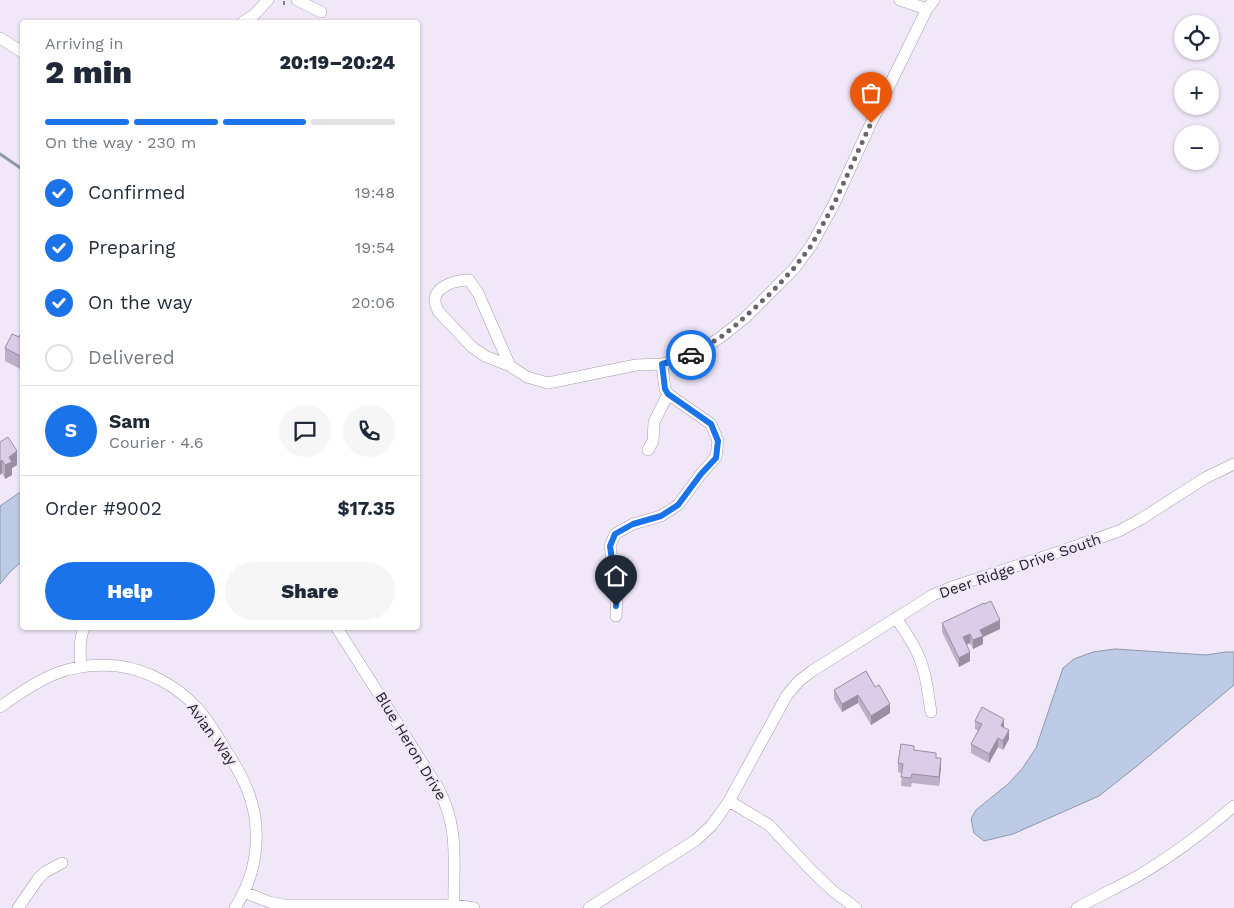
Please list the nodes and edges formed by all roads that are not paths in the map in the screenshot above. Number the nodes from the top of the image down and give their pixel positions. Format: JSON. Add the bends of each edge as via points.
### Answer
{"nodes":[{"id":1,"x":268,"y":0,"type":"edge"},
{"id":2,"x":297,"y":0,"type":"edge"},
{"id":3,"x":900,"y":0,"type":"edge"},
{"id":4,"x":931,"y":4,"type":"edge"},
{"id":5,"x":321,"y":12,"type":"dead end"},
{"id":6,"x":246,"y":20,"type":"edge"},
{"id":7,"x":0,"y":38,"type":"edge"},
{"id":8,"x":20,"y":51,"type":"edge"},
{"id":9,"x":662,"y":364,"type":"junction"},
{"id":10,"x":510,"y":366,"type":"junction"},
{"id":11,"x":668,"y":394,"type":"junction"},
{"id":12,"x":648,"y":450,"type":"dead end"},
{"id":13,"x":1234,"y":464,"type":"edge"},
{"id":14,"x":616,"y":616,"type":"dead end"},
{"id":15,"x":896,"y":618,"type":"junction"},
{"id":16,"x":84,"y":630,"type":"edge"},
{"id":17,"x":338,"y":630,"type":"edge"},
{"id":18,"x":81,"y":667,"type":"junction"},
{"id":19,"x":0,"y":707,"type":"edge"},
{"id":20,"x":931,"y":712,"type":"dead end"},
{"id":21,"x":729,"y":801,"type":"junction"},
{"id":22,"x":1234,"y":806,"type":"edge"},
{"id":23,"x":62,"y":864,"type":"dead end"},
{"id":24,"x":244,"y":892,"type":"junction"},
{"id":25,"x":454,"y":905,"type":"junction"},
{"id":26,"x":18,"y":908,"type":"edge"},
{"id":27,"x":235,"y":908,"type":"edge"},
{"id":28,"x":474,"y":908,"type":"edge"},
{"id":29,"x":589,"y":908,"type":"edge"},
{"id":30,"x":856,"y":908,"type":"edge"},
{"id":31,"x":1077,"y":908,"type":"edge"}],
"edges":[{"from":1,"to":6,"type":"street"},
{"from":2,"to":5,"type":"street"},
{"from":3,"to":4,"type":"street"},
{"from":4,"to":9,"type":"street","via":[[811,246],[778,286],[736,325],[687,357]]},
{"from":7,"to":8,"type":"street"},
{"from":9,"to":10,"type":"street","via":[[636,365],[548,383],[527,377]]},
{"from":9,"to":11,"type":"street"},
{"from":10,"to":10,"type":"street","via":[[478,293],[469,280],[459,280],[442,288],[435,298],[444,318],[472,347]]},
{"from":11,"to":12,"type":"street","via":[[654,422],[654,441]]},
{"from":11,"to":14,"type":"street","via":[[711,424],[718,441],[716,458],[678,505],[661,516],[633,524],[615,534],[610,546],[617,595]]},
{"from":13,"to":15,"type":"street","name":"Deer Ridge Drive South","via":[[1205,478],[1119,531],[952,587],[923,600]]},
{"from":15,"to":20,"type":"street","via":[[921,660]]},
{"from":15,"to":21,"type":"street","name":"Deer Ridge Drive South","via":[[795,686]]},
{"from":16,"to":18,"type":"street"},
{"from":17,"to":25,"type":"street","name":"Blue Heron Drive","via":[[446,805],[453,831]]},
{"from":18,"to":19,"type":"street","name":"Avian Way","via":[[49,676]]},
{"from":18,"to":24,"type":"street","name":"Avian Way","via":[[114,666],[146,674],[177,690],[203,716],[241,775],[254,811],[256,848]]},
{"from":21,"to":29,"type":"street","name":"Deer Ridge Drive South","via":[[712,825],[696,840]]},
{"from":21,"to":30,"type":"street","via":[[769,825],[833,891]]},
{"from":22,"to":31,"type":"street","via":[[1177,851]]},
{"from":23,"to":26,"type":"street","via":[[38,879]]},
{"from":24,"to":25,"type":"street","via":[[283,905]]},
{"from":24,"to":27,"type":"street","name":"Avian Way"},
{"from":25,"to":28,"type":"street"}]}
